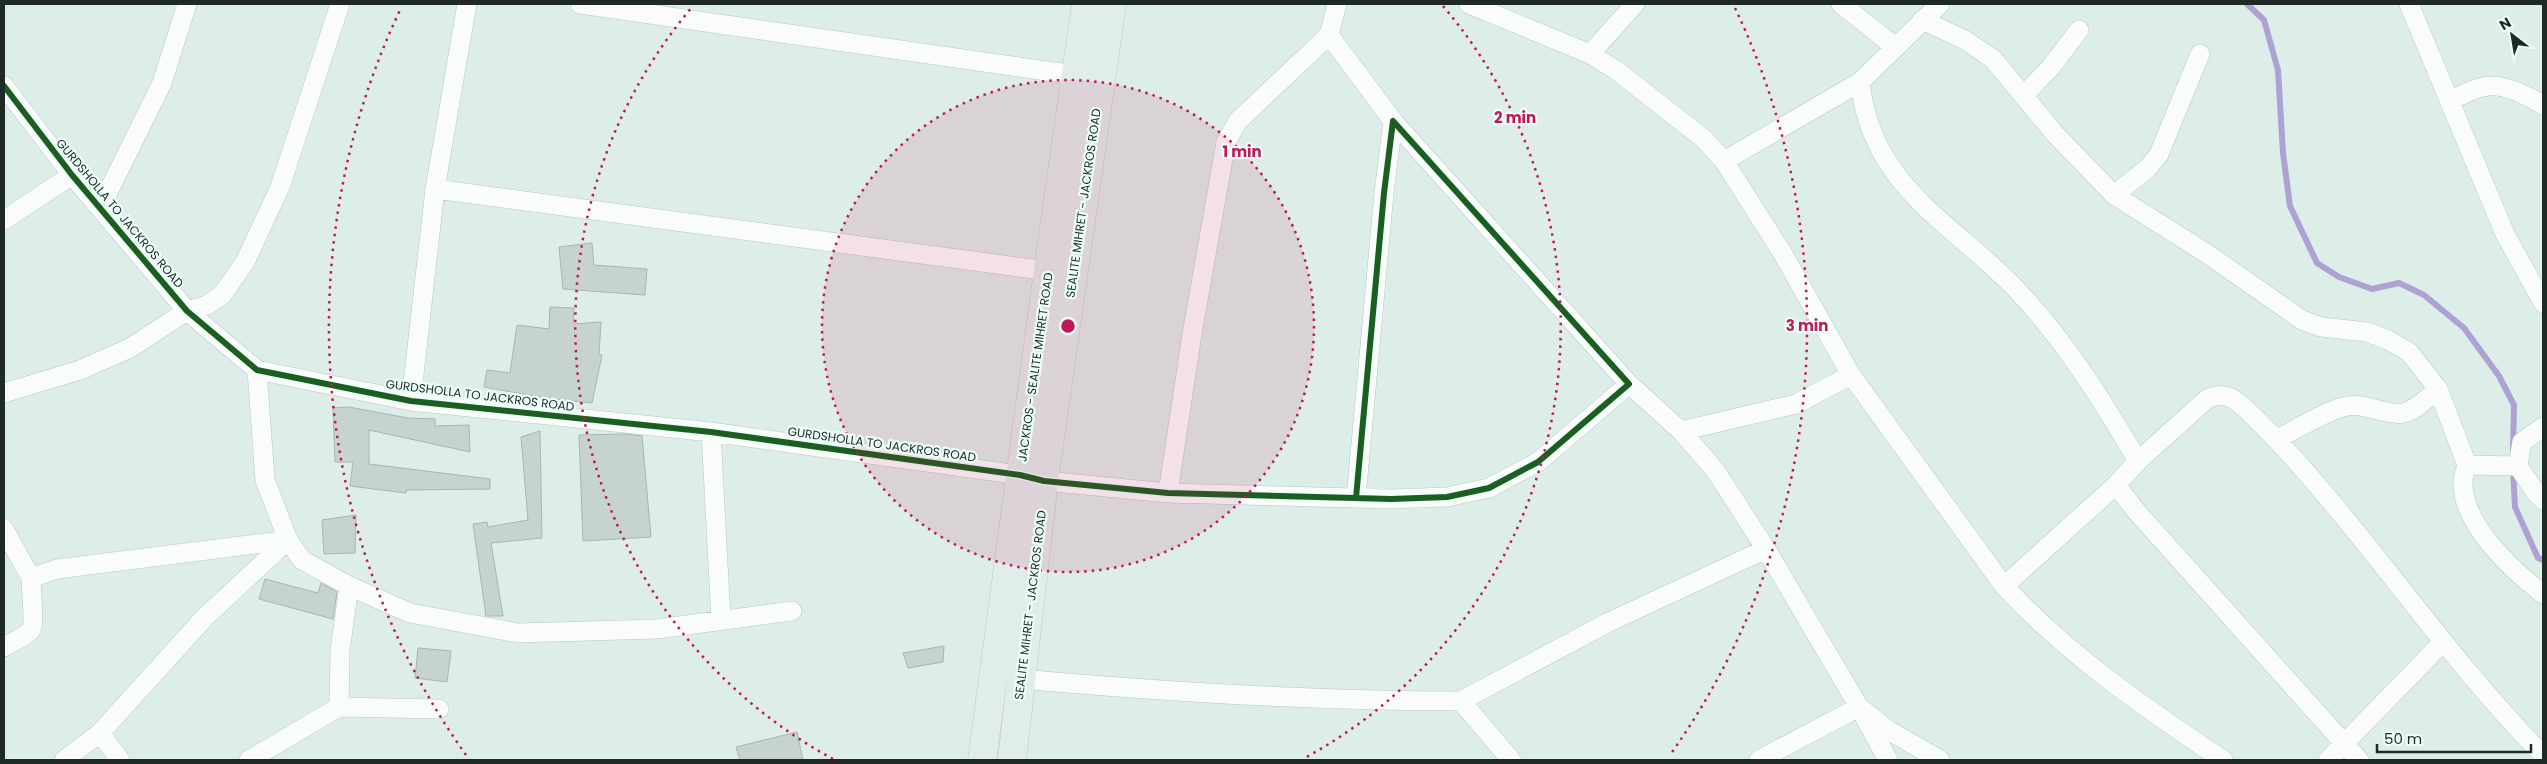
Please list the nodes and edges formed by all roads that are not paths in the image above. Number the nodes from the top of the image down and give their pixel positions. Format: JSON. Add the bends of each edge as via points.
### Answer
{"nodes":[{"id":1,"x":187,"y":4,"type":"edge"},
{"id":2,"x":340,"y":4,"type":"edge"},
{"id":3,"x":467,"y":4,"type":"edge"},
{"id":4,"x":580,"y":4,"type":"edge"},
{"id":5,"x":1086,"y":4,"type":"edge"},
{"id":6,"x":1112,"y":4,"type":"edge"},
{"id":7,"x":1337,"y":4,"type":"edge"},
{"id":8,"x":1469,"y":4,"type":"edge"},
{"id":9,"x":1635,"y":4,"type":"edge"},
{"id":10,"x":1842,"y":4,"type":"edge"},
{"id":11,"x":1940,"y":4,"type":"edge"},
{"id":12,"x":2409,"y":4,"type":"edge"},
{"id":13,"x":1922,"y":20,"type":"junction"},
{"id":14,"x":2079,"y":30,"type":"dead end"},
{"id":15,"x":1329,"y":35,"type":"junction"},
{"id":16,"x":1894,"y":46,"type":"junction"},
{"id":17,"x":1590,"y":54,"type":"junction"},
{"id":18,"x":2200,"y":54,"type":"dead end"},
{"id":19,"x":1075,"y":75,"type":"junction"},
{"id":20,"x":1860,"y":82,"type":"junction"},
{"id":21,"x":4,"y":86,"type":"edge"},
{"id":22,"x":2024,"y":95,"type":"junction"},
{"id":23,"x":2450,"y":100,"type":"junction"},
{"id":24,"x":2543,"y":105,"type":"edge"},
{"id":25,"x":11,"y":108,"type":"edge"},
{"id":26,"x":1393,"y":121,"type":"junction"},
{"id":27,"x":1724,"y":161,"type":"junction"},
{"id":28,"x":72,"y":175,"type":"junction"},
{"id":29,"x":435,"y":188,"type":"junction"},
{"id":30,"x":2114,"y":195,"type":"junction"},
{"id":31,"x":100,"y":208,"type":"junction"},
{"id":32,"x":4,"y":220,"type":"edge"},
{"id":33,"x":1048,"y":272,"type":"junction"},
{"id":34,"x":2543,"y":303,"type":"edge"},
{"id":35,"x":187,"y":311,"type":"junction"},
{"id":36,"x":257,"y":370,"type":"junction"},
{"id":37,"x":1851,"y":375,"type":"junction"},
{"id":38,"x":1629,"y":384,"type":"junction"},
{"id":39,"x":2438,"y":388,"type":"junction"},
{"id":40,"x":4,"y":393,"type":"edge"},
{"id":41,"x":411,"y":400,"type":"junction"},
{"id":42,"x":2543,"y":427,"type":"edge"},
{"id":43,"x":1681,"y":431,"type":"junction"},
{"id":44,"x":711,"y":432,"type":"junction"},
{"id":45,"x":2277,"y":439,"type":"junction"},
{"id":46,"x":2138,"y":461,"type":"junction"},
{"id":47,"x":2467,"y":465,"type":"junction"},
{"id":48,"x":2518,"y":466,"type":"junction"},
{"id":49,"x":1032,"y":478,"type":"junction"},
{"id":50,"x":2116,"y":485,"type":"junction"},
{"id":51,"x":1168,"y":493,"type":"junction"},
{"id":52,"x":1356,"y":498,"type":"junction"},
{"id":53,"x":2543,"y":500,"type":"edge"},
{"id":54,"x":4,"y":529,"type":"edge"},
{"id":55,"x":288,"y":540,"type":"junction"},
{"id":56,"x":1766,"y":549,"type":"junction"},
{"id":57,"x":31,"y":578,"type":"junction"},
{"id":58,"x":350,"y":586,"type":"junction"},
{"id":59,"x":2004,"y":586,"type":"junction"},
{"id":60,"x":2543,"y":594,"type":"edge"},
{"id":61,"x":792,"y":611,"type":"dead end"},
{"id":62,"x":721,"y":620,"type":"junction"},
{"id":63,"x":2443,"y":642,"type":"junction"},
{"id":64,"x":4,"y":647,"type":"edge"},
{"id":65,"x":1020,"y":679,"type":"junction"},
{"id":66,"x":1461,"y":701,"type":"junction"},
{"id":67,"x":339,"y":707,"type":"junction"},
{"id":68,"x":1859,"y":707,"type":"junction"},
{"id":69,"x":438,"y":709,"type":"dead end"},
{"id":70,"x":100,"y":733,"type":"junction"},
{"id":71,"x":2343,"y":744,"type":"junction"},
{"id":72,"x":2543,"y":755,"type":"edge"},
{"id":73,"x":64,"y":760,"type":"edge"},
{"id":74,"x":120,"y":760,"type":"edge"},
{"id":75,"x":249,"y":760,"type":"edge"},
{"id":76,"x":982,"y":760,"type":"edge"},
{"id":77,"x":1012,"y":760,"type":"edge"},
{"id":78,"x":1511,"y":760,"type":"edge"},
{"id":79,"x":1759,"y":760,"type":"edge"},
{"id":80,"x":1888,"y":760,"type":"edge"},
{"id":81,"x":1940,"y":760,"type":"edge"},
{"id":82,"x":2223,"y":760,"type":"edge"},
{"id":83,"x":2328,"y":760,"type":"edge"},
{"id":84,"x":2359,"y":760,"type":"edge"}],
"edges":[{"from":1,"to":31,"type":"street","via":[[162,83]]},
{"from":2,"to":35,"type":"street","via":[[280,187],[245,262],[222,295],[207,305]]},
{"from":3,"to":29,"type":"street"},
{"from":4,"to":19,"type":"street"},
{"from":5,"to":19,"type":"main road","name":"JACKROS - SEALITE MIHRET ROAD"},
{"from":6,"to":49,"type":"main road","name":"SEALITE MIHRET - JACKROS ROAD"},
{"from":7,"to":15,"type":"street"},
{"from":8,"to":17,"type":"street"},
{"from":9,"to":17,"type":"street"},
{"from":10,"to":16,"type":"street"},
{"from":11,"to":13,"type":"street"},
{"from":12,"to":23,"type":"street"},
{"from":13,"to":16,"type":"street"},
{"from":13,"to":22,"type":"street","via":[[1965,40],[1993,59]]},
{"from":14,"to":22,"type":"street","via":[[2051,67]]},
{"from":15,"to":26,"type":"street"},
{"from":15,"to":51,"type":"street","via":[[1238,121],[1226,142]]},
{"from":16,"to":20,"type":"street"},
{"from":17,"to":27,"type":"street","via":[[1651,96],[1704,139]]},
{"from":18,"to":30,"type":"street","via":[[2159,154],[2148,168]]},
{"from":19,"to":33,"type":"main road","name":"JACKROS - SEALITE MIHRET ROAD"},
{"from":20,"to":27,"type":"street"},
{"from":20,"to":46,"type":"street","via":[[1862,104],[1870,129],[1892,171],[1922,206],[2015,288],[2070,355],[2106,406]]},
{"from":21,"to":25,"type":"street","name":"GURDSHOLLA TO JACKROS ROAD"},
{"from":22,"to":30,"type":"street","via":[[2055,134]]},
{"from":23,"to":24,"type":"street","via":[[2485,86],[2500,87]]},
{"from":23,"to":34,"type":"street","via":[[2504,234]]},
{"from":25,"to":28,"type":"street","name":"GURDSHOLLA TO JACKROS ROAD"},
{"from":26,"to":38,"type":"street"},
{"from":26,"to":52,"type":"street"},
{"from":27,"to":37,"type":"street","via":[[1783,254]]},
{"from":28,"to":31,"type":"street","name":"GURDSHOLLA TO JACKROS ROAD"},
{"from":28,"to":32,"type":"street"},
{"from":29,"to":33,"type":"street"},
{"from":29,"to":41,"type":"street"},
{"from":30,"to":39,"type":"street","via":[[2206,253],[2302,320],[2321,327],[2367,332],[2388,340],[2408,352]]},
{"from":31,"to":35,"type":"street","name":"GURDSHOLLA TO JACKROS ROAD"},
{"from":33,"to":49,"type":"main road","name":"JACKROS - SEALITE MIHRET ROAD"},
{"from":35,"to":36,"type":"street","name":"GURDSHOLLA TO JACKROS ROAD"},
{"from":35,"to":40,"type":"street","via":[[130,348],[80,370]]},
{"from":36,"to":41,"type":"street","name":"GURDSHOLLA TO JACKROS ROAD"},
{"from":36,"to":55,"type":"street","via":[[265,480]]},
{"from":37,"to":43,"type":"street","via":[[1796,404]]},
{"from":37,"to":59,"type":"street"},
{"from":38,"to":43,"type":"street"},
{"from":38,"to":52,"type":"street","name":"GURDSHOLLA TO JACKROS ROAD","via":[[1538,462],[1489,488],[1447,497]]},
{"from":39,"to":45,"type":"street","via":[[2419,406],[2404,413],[2366,406],[2342,407]]},
{"from":39,"to":47,"type":"street"},
{"from":41,"to":44,"type":"street","name":"GURDSHOLLA TO JACKROS ROAD"},
{"from":42,"to":48,"type":"street","via":[[2522,442]]},
{"from":43,"to":56,"type":"street","via":[[1715,470]]},
{"from":44,"to":49,"type":"street","name":"GURDSHOLLA TO JACKROS ROAD"},
{"from":44,"to":62,"type":"street"},
{"from":45,"to":46,"type":"street","via":[[2230,397],[2218,395],[2207,399]]},
{"from":45,"to":63,"type":"street","via":[[2338,508]]},
{"from":46,"to":50,"type":"street"},
{"from":47,"to":48,"type":"street"},
{"from":47,"to":60,"type":"street","via":[[2462,483],[2466,503],[2483,532],[2507,564]]},
{"from":48,"to":53,"type":"street"},
{"from":49,"to":51,"type":"street","name":"GURDSHOLLA TO JACKROS ROAD"},
{"from":49,"to":65,"type":"main road","name":"SEALITE MIHRET - JACKROS ROAD"},
{"from":49,"to":76,"type":"main road","name":"JACKROS - SEALITE MIHRET ROAD"},
{"from":50,"to":59,"type":"street"},
{"from":50,"to":71,"type":"street"},
{"from":51,"to":52,"type":"street","name":"GURDSHOLLA TO JACKROS ROAD"},
{"from":54,"to":57,"type":"street"},
{"from":55,"to":57,"type":"street","via":[[57,569]]},
{"from":55,"to":58,"type":"street","via":[[302,560]]},
{"from":55,"to":70,"type":"street","via":[[205,617]]},
{"from":56,"to":66,"type":"street","via":[[1608,623]]},
{"from":56,"to":68,"type":"street"},
{"from":57,"to":64,"type":"street","via":[[34,622],[31,630]]},
{"from":58,"to":62,"type":"street","via":[[410,613],[518,633],[656,629]]},
{"from":58,"to":67,"type":"street","via":[[340,651]]},
{"from":59,"to":82,"type":"street","via":[[2033,618],[2089,665],[2139,704]]},
{"from":61,"to":62,"type":"street"},
{"from":63,"to":71,"type":"street"},
{"from":63,"to":72,"type":"street"},
{"from":65,"to":66,"type":"street","via":[[1151,690]]},
{"from":65,"to":77,"type":"main road","name":"SEALITE MIHRET - JACKROS ROAD"},
{"from":66,"to":78,"type":"street"},
{"from":67,"to":69,"type":"street"},
{"from":67,"to":75,"type":"street"},
{"from":68,"to":79,"type":"street"},
{"from":68,"to":80,"type":"street"},
{"from":68,"to":81,"type":"street","via":[[1888,730]]},
{"from":70,"to":73,"type":"street"},
{"from":70,"to":74,"type":"street"},
{"from":71,"to":83,"type":"street"},
{"from":71,"to":84,"type":"street"}]}
